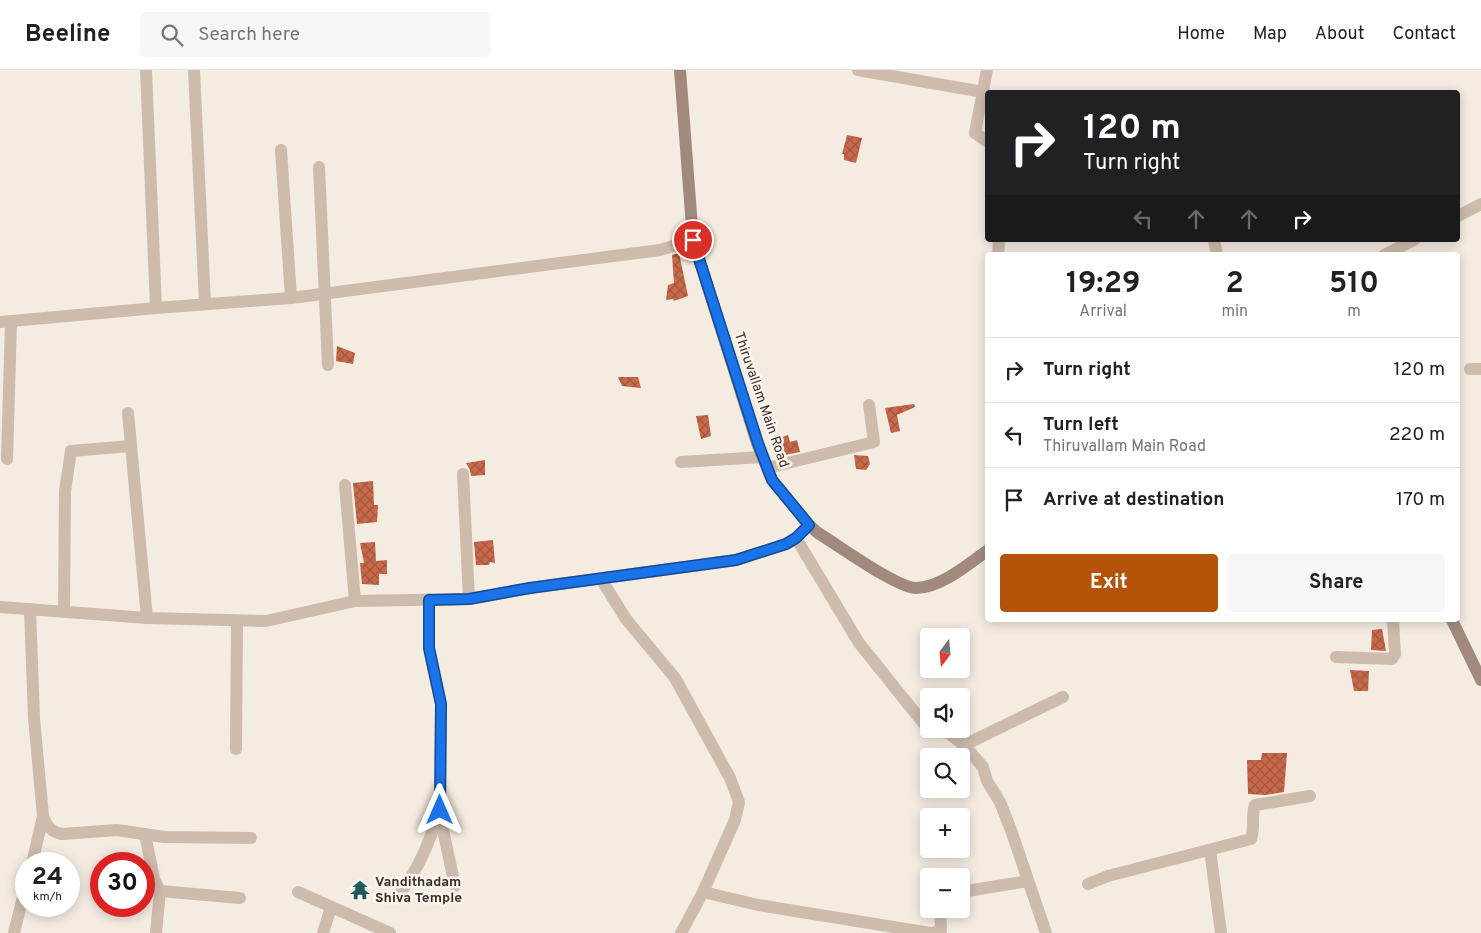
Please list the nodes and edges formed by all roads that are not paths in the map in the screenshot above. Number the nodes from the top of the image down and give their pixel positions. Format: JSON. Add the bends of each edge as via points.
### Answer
{"nodes":[{"id":1,"x":146,"y":70,"type":"edge"},
{"id":2,"x":194,"y":70,"type":"edge"},
{"id":3,"x":680,"y":70,"type":"edge"},
{"id":4,"x":858,"y":70,"type":"edge"},
{"id":5,"x":987,"y":70,"type":"edge"},
{"id":6,"x":982,"y":92,"type":"junction"},
{"id":7,"x":985,"y":140,"type":"edge"},
{"id":8,"x":281,"y":150,"type":"dead end"},
{"id":9,"x":319,"y":166,"type":"dead end"},
{"id":10,"x":1481,"y":204,"type":"edge"},
{"id":11,"x":1460,"y":215,"type":"edge"},
{"id":12,"x":693,"y":240,"type":"junction"},
{"id":13,"x":1410,"y":242,"type":"edge"},
{"id":14,"x":1390,"y":252,"type":"edge"},
{"id":15,"x":326,"y":294,"type":"junction"},
{"id":16,"x":291,"y":298,"type":"junction"},
{"id":17,"x":205,"y":304,"type":"junction"},
{"id":18,"x":156,"y":308,"type":"junction"},
{"id":19,"x":6,"y":322,"type":"edge"},
{"id":20,"x":328,"y":365,"type":"dead end"},
{"id":21,"x":868,"y":405,"type":"dead end"},
{"id":22,"x":128,"y":413,"type":"dead end"},
{"id":23,"x":131,"y":446,"type":"junction"},
{"id":24,"x":8,"y":459,"type":"dead end"},
{"id":25,"x":681,"y":462,"type":"dead end"},
{"id":26,"x":765,"y":462,"type":"junction"},
{"id":27,"x":463,"y":474,"type":"dead end"},
{"id":28,"x":345,"y":485,"type":"dead end"},
{"id":29,"x":809,"y":525,"type":"junction"},
{"id":30,"x":796,"y":538,"type":"junction"},
{"id":31,"x":985,"y":552,"type":"edge"},
{"id":32,"x":601,"y":579,"type":"junction"},
{"id":33,"x":469,"y":599,"type":"junction"},
{"id":34,"x":429,"y":600,"type":"junction"},
{"id":35,"x":355,"y":601,"type":"junction"},
{"id":36,"x":0,"y":607,"type":"edge"},
{"id":37,"x":30,"y":610,"type":"junction"},
{"id":38,"x":64,"y":612,"type":"junction"},
{"id":39,"x":147,"y":618,"type":"junction"},
{"id":40,"x":238,"y":621,"type":"junction"},
{"id":41,"x":1393,"y":622,"type":"edge"},
{"id":42,"x":1453,"y":622,"type":"edge"},
{"id":43,"x":1336,"y":657,"type":"dead end"},
{"id":44,"x":1481,"y":680,"type":"edge"},
{"id":45,"x":1063,"y":697,"type":"dead end"},
{"id":46,"x":920,"y":719,"type":"edge"},
{"id":47,"x":956,"y":738,"type":"edge"},
{"id":48,"x":964,"y":744,"type":"junction"},
{"id":49,"x":236,"y":749,"type":"dead end"},
{"id":50,"x":1310,"y":796,"type":"dead end"},
{"id":51,"x":440,"y":810,"type":"junction"},
{"id":52,"x":44,"y":816,"type":"junction"},
{"id":53,"x":145,"y":834,"type":"junction"},
{"id":54,"x":251,"y":838,"type":"dead end"},
{"id":55,"x":1210,"y":850,"type":"junction"},
{"id":56,"x":35,"y":852,"type":"edge"},
{"id":57,"x":1028,"y":881,"type":"junction"},
{"id":58,"x":1088,"y":884,"type":"dead end"},
{"id":59,"x":455,"y":886,"type":"dead end"},
{"id":60,"x":160,"y":891,"type":"junction"},
{"id":61,"x":970,"y":891,"type":"edge"},
{"id":62,"x":298,"y":892,"type":"dead end"},
{"id":63,"x":401,"y":892,"type":"dead end"},
{"id":64,"x":703,"y":892,"type":"junction"},
{"id":65,"x":240,"y":898,"type":"dead end"},
{"id":66,"x":331,"y":907,"type":"junction"},
{"id":67,"x":18,"y":917,"type":"edge"},
{"id":68,"x":940,"y":918,"type":"edge"},
{"id":69,"x":14,"y":933,"type":"edge"},
{"id":70,"x":156,"y":933,"type":"edge"},
{"id":71,"x":323,"y":933,"type":"edge"},
{"id":72,"x":390,"y":933,"type":"edge"},
{"id":73,"x":681,"y":933,"type":"edge"},
{"id":74,"x":932,"y":933,"type":"edge"},
{"id":75,"x":1046,"y":933,"type":"edge"},
{"id":76,"x":1222,"y":933,"type":"edge"}],
"edges":[{"from":1,"to":18,"type":"street"},
{"from":2,"to":17,"type":"street"},
{"from":3,"to":12,"type":"main road","name":"Thiruvallam Main Road"},
{"from":4,"to":6,"type":"street"},
{"from":5,"to":6,"type":"street"},
{"from":6,"to":7,"type":"street","via":[[975,133]]},
{"from":8,"to":16,"type":"street"},
{"from":9,"to":15,"type":"street"},
{"from":10,"to":11,"type":"street"},
{"from":12,"to":15,"type":"street","via":[[660,250]]},
{"from":12,"to":26,"type":"main road","name":"Thiruvallam Main Road"},
{"from":13,"to":14,"type":"street"},
{"from":15,"to":16,"type":"street"},
{"from":15,"to":20,"type":"street"},
{"from":16,"to":17,"type":"street"},
{"from":17,"to":18,"type":"street"},
{"from":18,"to":19,"type":"street"},
{"from":19,"to":24,"type":"street"},
{"from":21,"to":26,"type":"street","via":[[874,442]]},
{"from":22,"to":23,"type":"street"},
{"from":23,"to":38,"type":"street","via":[[70,452],[65,491]]},
{"from":23,"to":39,"type":"street"},
{"from":25,"to":26,"type":"street"},
{"from":26,"to":29,"type":"main road","name":"Thiruvallam Main Road","via":[[772,480]]},
{"from":27,"to":33,"type":"street"},
{"from":28,"to":35,"type":"street"},
{"from":29,"to":30,"type":"street"},
{"from":29,"to":31,"type":"main road","name":"Thiruvallam Main Road","via":[[891,579],[916,588],[939,581]]},
{"from":30,"to":32,"type":"street","via":[[736,560]]},
{"from":30,"to":46,"type":"street","via":[[859,643]]},
{"from":32,"to":33,"type":"street"},
{"from":32,"to":64,"type":"street","via":[[626,618],[675,678],[738,795],[740,802],[735,820]]},
{"from":33,"to":34,"type":"street"},
{"from":34,"to":35,"type":"street"},
{"from":34,"to":51,"type":"street","via":[[429,648],[441,704]]},
{"from":35,"to":40,"type":"street","via":[[266,621]]},
{"from":36,"to":37,"type":"street"},
{"from":37,"to":38,"type":"street"},
{"from":37,"to":52,"type":"street","via":[[34,718]]},
{"from":38,"to":39,"type":"street"},
{"from":39,"to":40,"type":"street"},
{"from":40,"to":49,"type":"street"},
{"from":41,"to":43,"type":"street","via":[[1395,655],[1392,659]]},
{"from":42,"to":44,"type":"main road"},
{"from":45,"to":48,"type":"street"},
{"from":47,"to":48,"type":"street"},
{"from":48,"to":57,"type":"street","via":[[983,767],[987,781],[1000,802]]},
{"from":50,"to":55,"type":"street","via":[[1254,805],[1251,839]]},
{"from":51,"to":59,"type":"street"},
{"from":51,"to":63,"type":"street","via":[[430,841],[413,876]]},
{"from":52,"to":53,"type":"street","via":[[50,829],[56,833],[117,830]]},
{"from":52,"to":56,"type":"street"},
{"from":53,"to":54,"type":"street"},
{"from":53,"to":60,"type":"street","via":[[154,879]]},
{"from":55,"to":58,"type":"street"},
{"from":55,"to":76,"type":"street"},
{"from":57,"to":61,"type":"street"},
{"from":57,"to":75,"type":"street"},
{"from":60,"to":65,"type":"street"},
{"from":60,"to":70,"type":"street"},
{"from":62,"to":66,"type":"street"},
{"from":64,"to":73,"type":"street"},
{"from":64,"to":74,"type":"street","via":[[758,905]]},
{"from":66,"to":71,"type":"street"},
{"from":66,"to":72,"type":"street"},
{"from":67,"to":69,"type":"street"},
{"from":68,"to":74,"type":"street","via":[[941,930]]}]}
